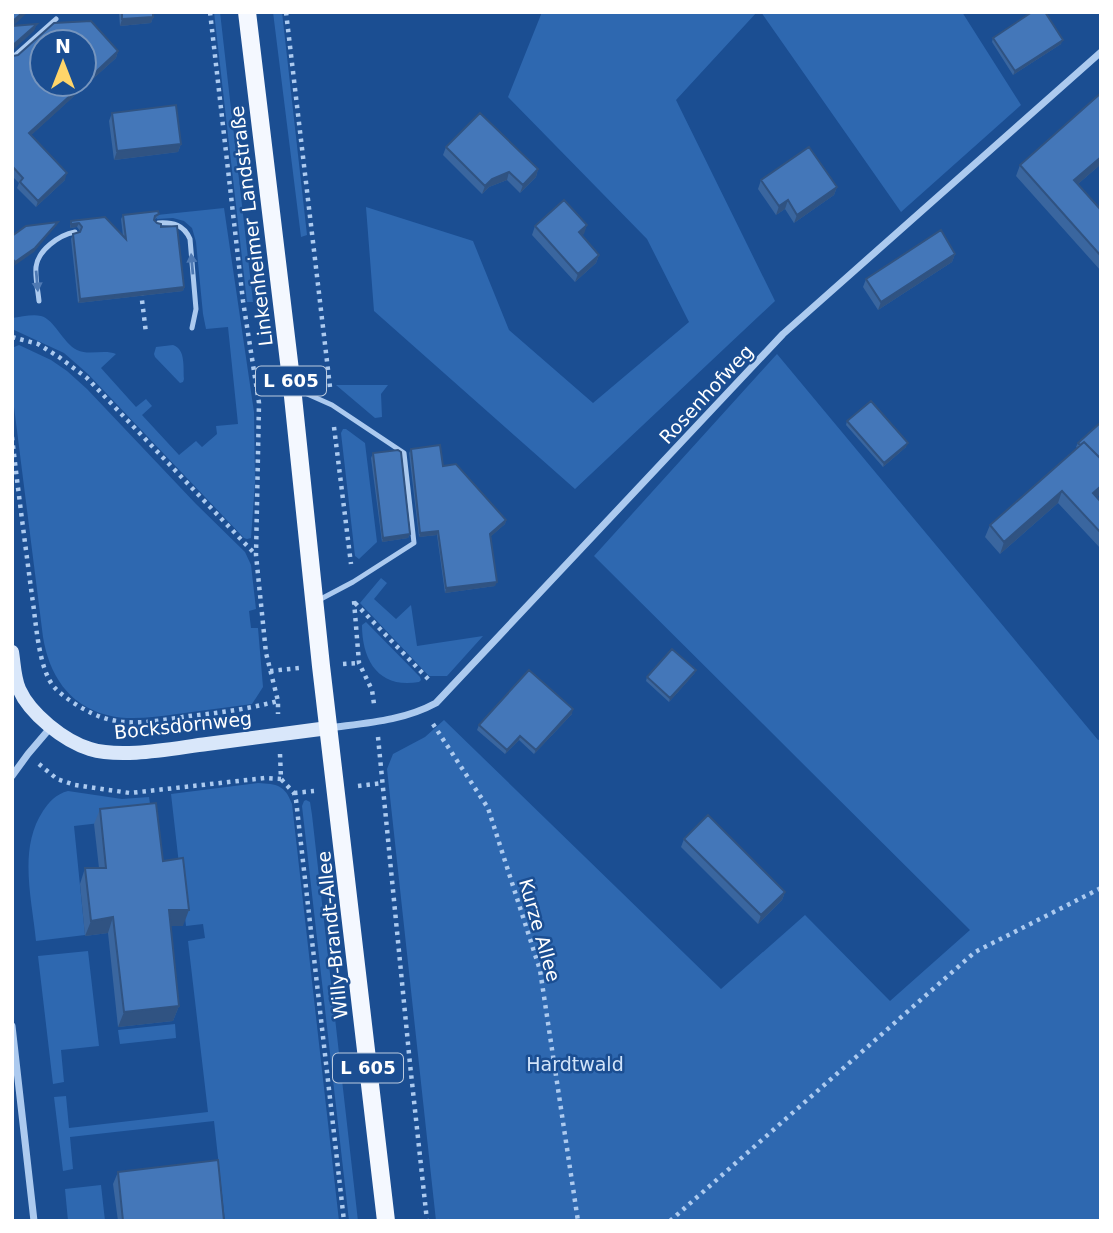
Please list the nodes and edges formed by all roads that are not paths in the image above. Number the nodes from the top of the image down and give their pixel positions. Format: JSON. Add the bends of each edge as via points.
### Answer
{"nodes":[{"id":1,"x":247,"y":12,"type":"edge"},
{"id":2,"x":56,"y":19,"type":"dead end"},
{"id":3,"x":1101,"y":52,"type":"edge"},
{"id":4,"x":12,"y":58,"type":"edge"},
{"id":5,"x":158,"y":223,"type":"edge"},
{"id":6,"x":75,"y":232,"type":"edge"},
{"id":7,"x":39,"y":301,"type":"dead end"},
{"id":8,"x":192,"y":328,"type":"dead end"},
{"id":9,"x":292,"y":387,"type":"junction"},
{"id":10,"x":314,"y":603,"type":"junction"},
{"id":11,"x":12,"y":652,"type":"edge"},
{"id":12,"x":51,"y":727,"type":"junction"},
{"id":13,"x":328,"y":728,"type":"junction"},
{"id":14,"x":12,"y":776,"type":"edge"},
{"id":15,"x":12,"y":1026,"type":"edge"},
{"id":16,"x":34,"y":1221,"type":"edge"},
{"id":17,"x":386,"y":1221,"type":"edge"}],
"edges":[{"from":1,"to":9,"type":"main road","name":"Linkenheimer Landstraße","number":"L 605"},
{"from":2,"to":4,"type":"lane"},
{"from":3,"to":13,"type":"street","name":"Rosenhofweg","via":[[783,334],[436,703],[408,716]]},
{"from":8,"to":5,"type":"lane","one_way":true,"via":[[196,309],[190,239],[176,224]]},
{"from":6,"to":7,"type":"lane","one_way":true,"via":[[59,237],[40,255],[36,267]]},
{"from":9,"to":10,"type":"main road","name":"Linkenheimer Landstraße","number":"L 605"},
{"from":9,"to":10,"type":"lane","via":[[332,405],[404,453],[414,543]]},
{"from":10,"to":13,"type":"main road","name":"Linkenheimer Landstraße","number":"L 605"},
{"from":11,"to":12,"type":"main road","name":"Bocksdornweg","via":[[19,688],[31,709]]},
{"from":12,"to":13,"type":"main road","name":"Bocksdornweg","via":[[90,749],[109,752],[145,752]]},
{"from":12,"to":14,"type":"street"},
{"from":13,"to":17,"type":"main road","name":"Willy-Brandt-Allee","number":"L 605"},
{"from":15,"to":16,"type":"street"}]}
